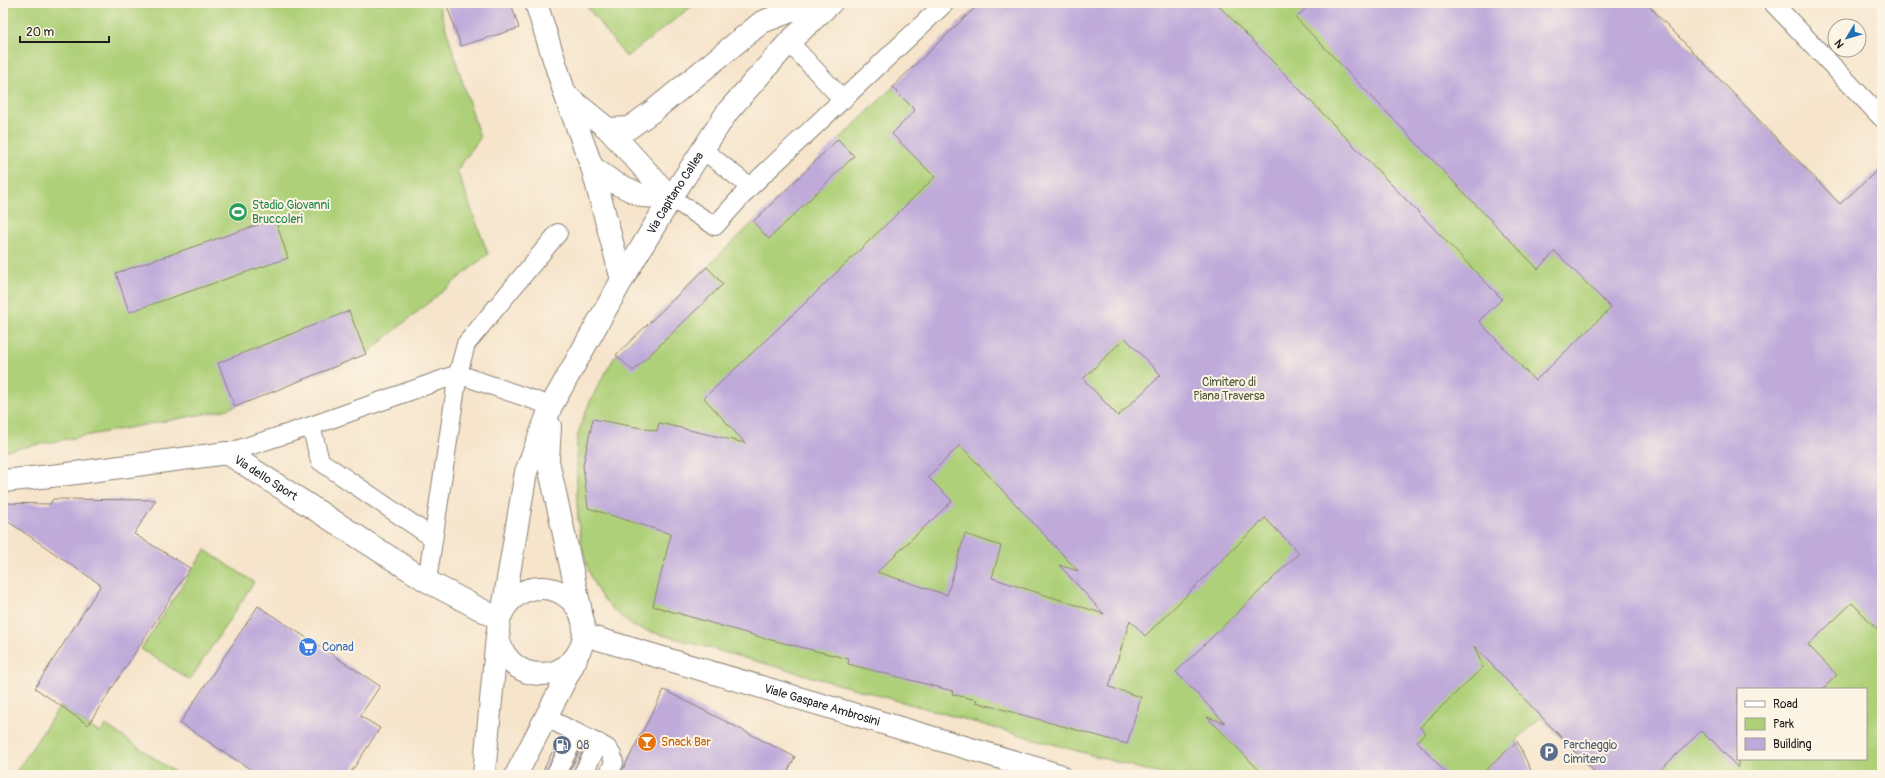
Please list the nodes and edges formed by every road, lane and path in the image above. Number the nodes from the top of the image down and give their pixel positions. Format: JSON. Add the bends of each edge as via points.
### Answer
{"nodes":[{"id":1,"x":536,"y":3,"type":"edge"},
{"id":2,"x":813,"y":3,"type":"edge"},
{"id":3,"x":831,"y":3,"type":"edge"},
{"id":4,"x":945,"y":3,"type":"edge"},
{"id":5,"x":1773,"y":3,"type":"edge"},
{"id":6,"x":789,"y":42,"type":"junction"},
{"id":7,"x":565,"y":94,"type":"junction"},
{"id":8,"x":842,"y":100,"type":"junction"},
{"id":9,"x":1882,"y":118,"type":"edge"},
{"id":10,"x":608,"y":129,"type":"junction"},
{"id":11,"x":702,"y":149,"type":"junction"},
{"id":12,"x":592,"y":167,"type":"junction"},
{"id":13,"x":750,"y":187,"type":"junction"},
{"id":14,"x":671,"y":198,"type":"junction"},
{"id":15,"x":558,"y":233,"type":"dead end"},
{"id":16,"x":622,"y":280,"type":"junction"},
{"id":17,"x":458,"y":374,"type":"junction"},
{"id":18,"x":551,"y":406,"type":"junction"},
{"id":19,"x":311,"y":426,"type":"junction"},
{"id":20,"x":227,"y":453,"type":"junction"},
{"id":21,"x":3,"y":481,"type":"edge"},
{"id":22,"x":433,"y":538,"type":"junction"},
{"id":23,"x":427,"y":581,"type":"junction"},
{"id":24,"x":500,"y":618,"type":"junction"},
{"id":25,"x":583,"y":634,"type":"junction"},
{"id":26,"x":545,"y":717,"type":"junction"},
{"id":27,"x":577,"y":733,"type":"junction"},
{"id":28,"x":599,"y":743,"type":"junction"},
{"id":29,"x":484,"y":775,"type":"edge"},
{"id":30,"x":516,"y":775,"type":"edge"},
{"id":31,"x":555,"y":775,"type":"edge"},
{"id":32,"x":582,"y":775,"type":"edge"},
{"id":33,"x":608,"y":775,"type":"edge"},
{"id":34,"x":1059,"y":775,"type":"edge"}],
"edges":[{"from":1,"to":7,"type":"street"},
{"from":2,"to":10,"type":"street","via":[[762,22],[629,128]]},
{"from":3,"to":6,"type":"street","name":"Via Capitano Callea"},
{"from":4,"to":8,"type":"lane"},
{"from":5,"to":9,"type":"lane"},
{"from":6,"to":8,"type":"lane"},
{"from":6,"to":11,"type":"street","name":"Via Capitano Callea","via":[[728,111]]},
{"from":7,"to":10,"type":"street"},
{"from":7,"to":12,"type":"street"},
{"from":8,"to":13,"type":"lane"},
{"from":10,"to":14,"type":"street"},
{"from":11,"to":13,"type":"lane"},
{"from":11,"to":14,"type":"street","name":"Via Capitano Callea"},
{"from":12,"to":14,"type":"street","via":[[613,182],[643,196]]},
{"from":12,"to":16,"type":"street"},
{"from":13,"to":14,"type":"lane","via":[[715,226]]},
{"from":14,"to":16,"type":"street","name":"Via Capitano Callea"},
{"from":15,"to":17,"type":"lane","via":[[466,344]]},
{"from":16,"to":18,"type":"street","name":"Via Capitano Callea"},
{"from":17,"to":18,"type":"lane"},
{"from":17,"to":19,"type":"lane"},
{"from":17,"to":22,"type":"lane"},
{"from":18,"to":24,"type":"street","name":"Via Capitano Callea","via":[[526,472]]},
{"from":18,"to":25,"type":"street","via":[[548,461]]},
{"from":19,"to":20,"type":"lane"},
{"from":19,"to":22,"type":"lane","via":[[320,461]]},
{"from":20,"to":21,"type":"street","name":"Via dello Sport"},
{"from":20,"to":23,"type":"street","name":"Via dello Sport"},
{"from":22,"to":23,"type":"lane"},
{"from":23,"to":24,"type":"street","name":"Via dello Sport"},
{"from":24,"to":25,"type":"street","via":[[511,599],[534,588],[547,587],[560,591],[579,608]]},
{"from":24,"to":25,"type":"street","via":[[498,639],[503,652],[511,663],[523,671],[536,674],[550,673],[563,668],[574,659]]},
{"from":24,"to":29,"type":"street"},
{"from":25,"to":26,"type":"street"},
{"from":25,"to":34,"type":"street","name":"Viale Gaspare Ambrosini"},
{"from":26,"to":27,"type":"lane"},
{"from":26,"to":30,"type":"street"},
{"from":27,"to":28,"type":"lane"},
{"from":27,"to":31,"type":"lane"},
{"from":28,"to":32,"type":"lane"},
{"from":28,"to":33,"type":"lane","via":[[612,755],[614,763]]}]}
